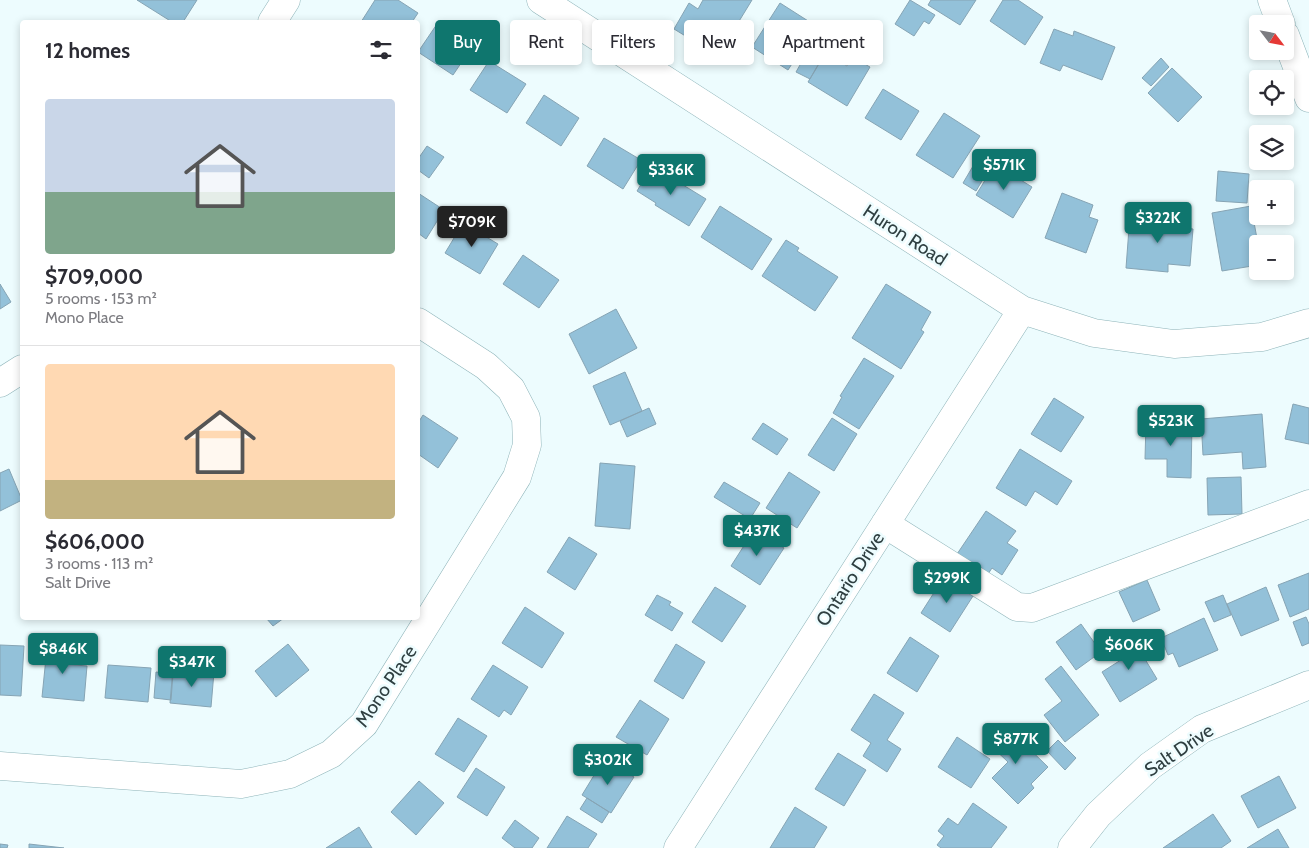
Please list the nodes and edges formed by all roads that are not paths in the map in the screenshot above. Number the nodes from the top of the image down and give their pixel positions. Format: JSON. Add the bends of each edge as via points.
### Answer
{"nodes":[{"id":1,"x":286,"y":0,"type":"edge"},
{"id":2,"x":541,"y":0,"type":"edge"},
{"id":3,"x":1272,"y":0,"type":"edge"},
{"id":4,"x":1278,"y":15,"type":"edge"},
{"id":5,"x":273,"y":20,"type":"edge"},
{"id":6,"x":1294,"y":59,"type":"edge"},
{"id":7,"x":1309,"y":98,"type":"edge"},
{"id":8,"x":1022,"y":310,"type":"junction"},
{"id":9,"x":420,"y":323,"type":"edge"},
{"id":10,"x":1309,"y":323,"type":"edge"},
{"id":11,"x":20,"y":370,"type":"edge"},
{"id":12,"x":0,"y":384,"type":"edge"},
{"id":13,"x":1309,"y":504,"type":"edge"},
{"id":14,"x":885,"y":524,"type":"junction"},
{"id":15,"x":1307,"y":690,"type":"edge"},
{"id":16,"x":0,"y":766,"type":"edge"},
{"id":17,"x":678,"y":848,"type":"edge"},
{"id":18,"x":1072,"y":848,"type":"edge"}],
"edges":[{"from":1,"to":5,"type":"street"},
{"from":2,"to":8,"type":"street","name":"Huron Road"},
{"from":3,"to":4,"type":"street"},
{"from":6,"to":7,"type":"street"},
{"from":8,"to":10,"type":"street","name":"Huron Road","via":[[1094,333],[1174,344],[1262,337]]},
{"from":8,"to":14,"type":"street","name":"Ontario Drive"},
{"from":9,"to":16,"type":"street","name":"Mono Place","via":[[486,366],[511,389],[526,418],[526,444],[517,477],[364,724],[331,754],[290,774],[241,784]]},
{"from":11,"to":12,"type":"street"},
{"from":13,"to":14,"type":"street","via":[[1032,608],[1017,607]]},
{"from":14,"to":17,"type":"street","name":"Ontario Drive"},
{"from":15,"to":18,"type":"street","name":"Salt Drive","via":[[1202,730],[1150,766],[1098,815]]}]}
